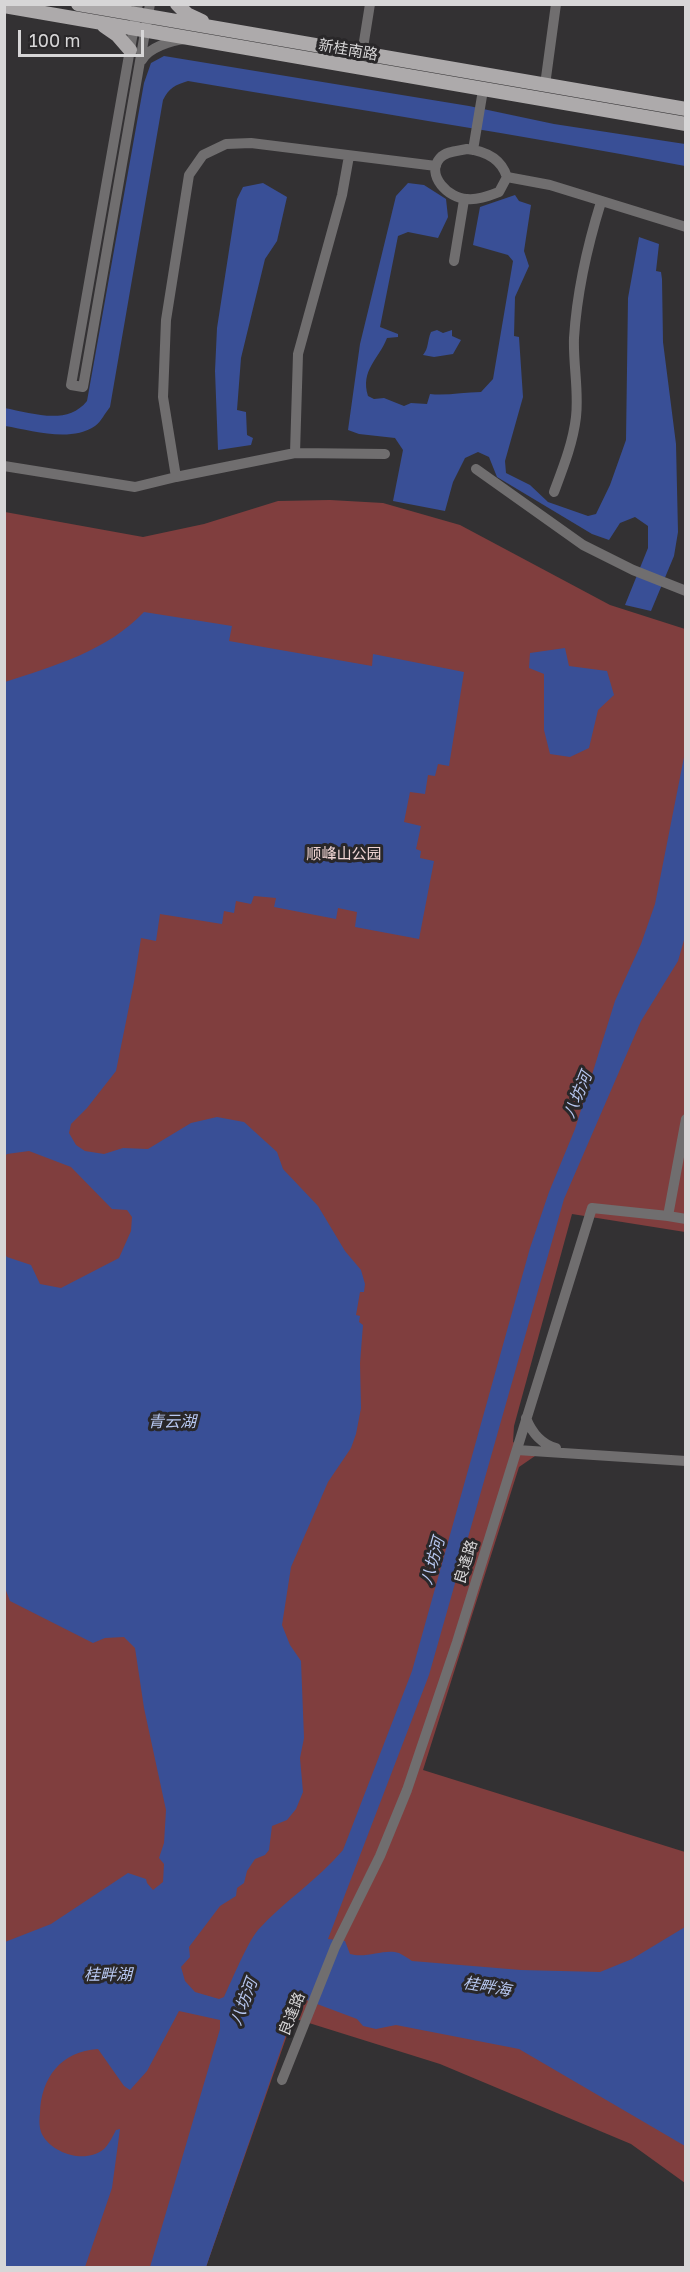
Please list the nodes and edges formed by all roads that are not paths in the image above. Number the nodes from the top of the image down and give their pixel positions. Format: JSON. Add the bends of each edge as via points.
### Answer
{"nodes":[{"id":1,"x":78,"y":4,"type":"edge"},
{"id":2,"x":177,"y":4,"type":"edge"},
{"id":3,"x":370,"y":4,"type":"edge"},
{"id":4,"x":556,"y":4,"type":"edge"},
{"id":5,"x":4,"y":6,"type":"edge"},
{"id":6,"x":97,"y":6,"type":"edge"},
{"id":7,"x":142,"y":16,"type":"edge"},
{"id":8,"x":88,"y":21,"type":"junction"},
{"id":9,"x":230,"y":31,"type":"junction"},
{"id":10,"x":204,"y":41,"type":"junction"},
{"id":11,"x":130,"y":50,"type":"junction"},
{"id":12,"x":362,"y":54,"type":"junction"},
{"id":13,"x":140,"y":63,"type":"junction"},
{"id":14,"x":545,"y":85,"type":"junction"},
{"id":15,"x":483,"y":90,"type":"junction"},
{"id":16,"x":686,"y":109,"type":"edge"},
{"id":17,"x":686,"y":124,"type":"edge"},
{"id":18,"x":473,"y":150,"type":"junction"},
{"id":19,"x":350,"y":156,"type":"junction"},
{"id":20,"x":436,"y":166,"type":"junction"},
{"id":21,"x":507,"y":177,"type":"junction"},
{"id":22,"x":464,"y":200,"type":"junction"},
{"id":23,"x":601,"y":202,"type":"junction"},
{"id":24,"x":686,"y":226,"type":"edge"},
{"id":25,"x":454,"y":261,"type":"dead end"},
{"id":26,"x":295,"y":453,"type":"junction"},
{"id":27,"x":385,"y":454,"type":"dead end"},
{"id":28,"x":4,"y":466,"type":"edge"},
{"id":29,"x":476,"y":470,"type":"dead end"},
{"id":30,"x":176,"y":477,"type":"junction"},
{"id":31,"x":554,"y":492,"type":"dead end"},
{"id":32,"x":686,"y":591,"type":"edge"},
{"id":33,"x":686,"y":1119,"type":"edge"},
{"id":34,"x":668,"y":1216,"type":"junction"},
{"id":35,"x":686,"y":1219,"type":"edge"},
{"id":36,"x":526,"y":1418,"type":"junction"},
{"id":37,"x":517,"y":1450,"type":"junction"},
{"id":38,"x":569,"y":1452,"type":"junction"},
{"id":39,"x":686,"y":1461,"type":"edge"},
{"id":40,"x":282,"y":2080,"type":"dead end"}],
"edges":[{"from":1,"to":6,"type":"main road","name":"新桂南路"},
{"from":2,"to":9,"type":"main road","via":[[187,14]]},
{"from":3,"to":12,"type":"street"},
{"from":4,"to":14,"type":"street"},
{"from":5,"to":8,"type":"main road","name":"新桂南路"},
{"from":6,"to":7,"type":"main road","name":"新桂南路"},
{"from":7,"to":8,"type":"main road","name":"新桂南路"},
{"from":7,"to":9,"type":"main road","name":"新桂南路"},
{"from":7,"to":10,"type":"main road","name":"新桂南路"},
{"from":7,"to":11,"type":"street"},
{"from":7,"to":13,"type":"street"},
{"from":8,"to":11,"type":"main road","via":[[107,27]]},
{"from":9,"to":12,"type":"main road","name":"新桂南路"},
{"from":10,"to":13,"type":"street","via":[[182,39],[145,54]]},
{"from":10,"to":15,"type":"main road","name":"新桂南路"},
{"from":11,"to":13,"type":"street","via":[[71,385],[83,387]]},
{"from":12,"to":14,"type":"main road","name":"新桂南路"},
{"from":14,"to":16,"type":"main road","name":"新桂南路"},
{"from":15,"to":17,"type":"main road","name":"新桂南路"},
{"from":15,"to":18,"type":"street"},
{"from":18,"to":20,"type":"street","via":[[445,154]]},
{"from":18,"to":21,"type":"street","via":[[498,160]]},
{"from":19,"to":20,"type":"street"},
{"from":19,"to":26,"type":"street","via":[[298,354]]},
{"from":19,"to":30,"type":"street","via":[[251,143],[226,144],[203,155],[189,175],[166,320],[163,397]]},
{"from":20,"to":22,"type":"street","via":[[437,182]]},
{"from":21,"to":22,"type":"street","via":[[499,192]]},
{"from":21,"to":23,"type":"street","via":[[550,185]]},
{"from":22,"to":25,"type":"street"},
{"from":23,"to":24,"type":"street"},
{"from":23,"to":31,"type":"street","via":[[585,256],[578,302],[574,341],[576,417],[567,460]]},
{"from":26,"to":27,"type":"street"},
{"from":26,"to":30,"type":"street"},
{"from":28,"to":30,"type":"street","via":[[135,487]]},
{"from":29,"to":32,"type":"street","via":[[583,545]]},
{"from":33,"to":34,"type":"street"},
{"from":34,"to":35,"type":"street"},
{"from":34,"to":36,"type":"street","name":"良逢路","via":[[592,1208]]},
{"from":36,"to":37,"type":"street","name":"良逢路"},
{"from":36,"to":38,"type":"street","via":[[546,1446]]},
{"from":37,"to":38,"type":"street"},
{"from":37,"to":40,"type":"street","name":"良逢路","via":[[407,1791],[335,1947]]},
{"from":38,"to":39,"type":"street"}]}
